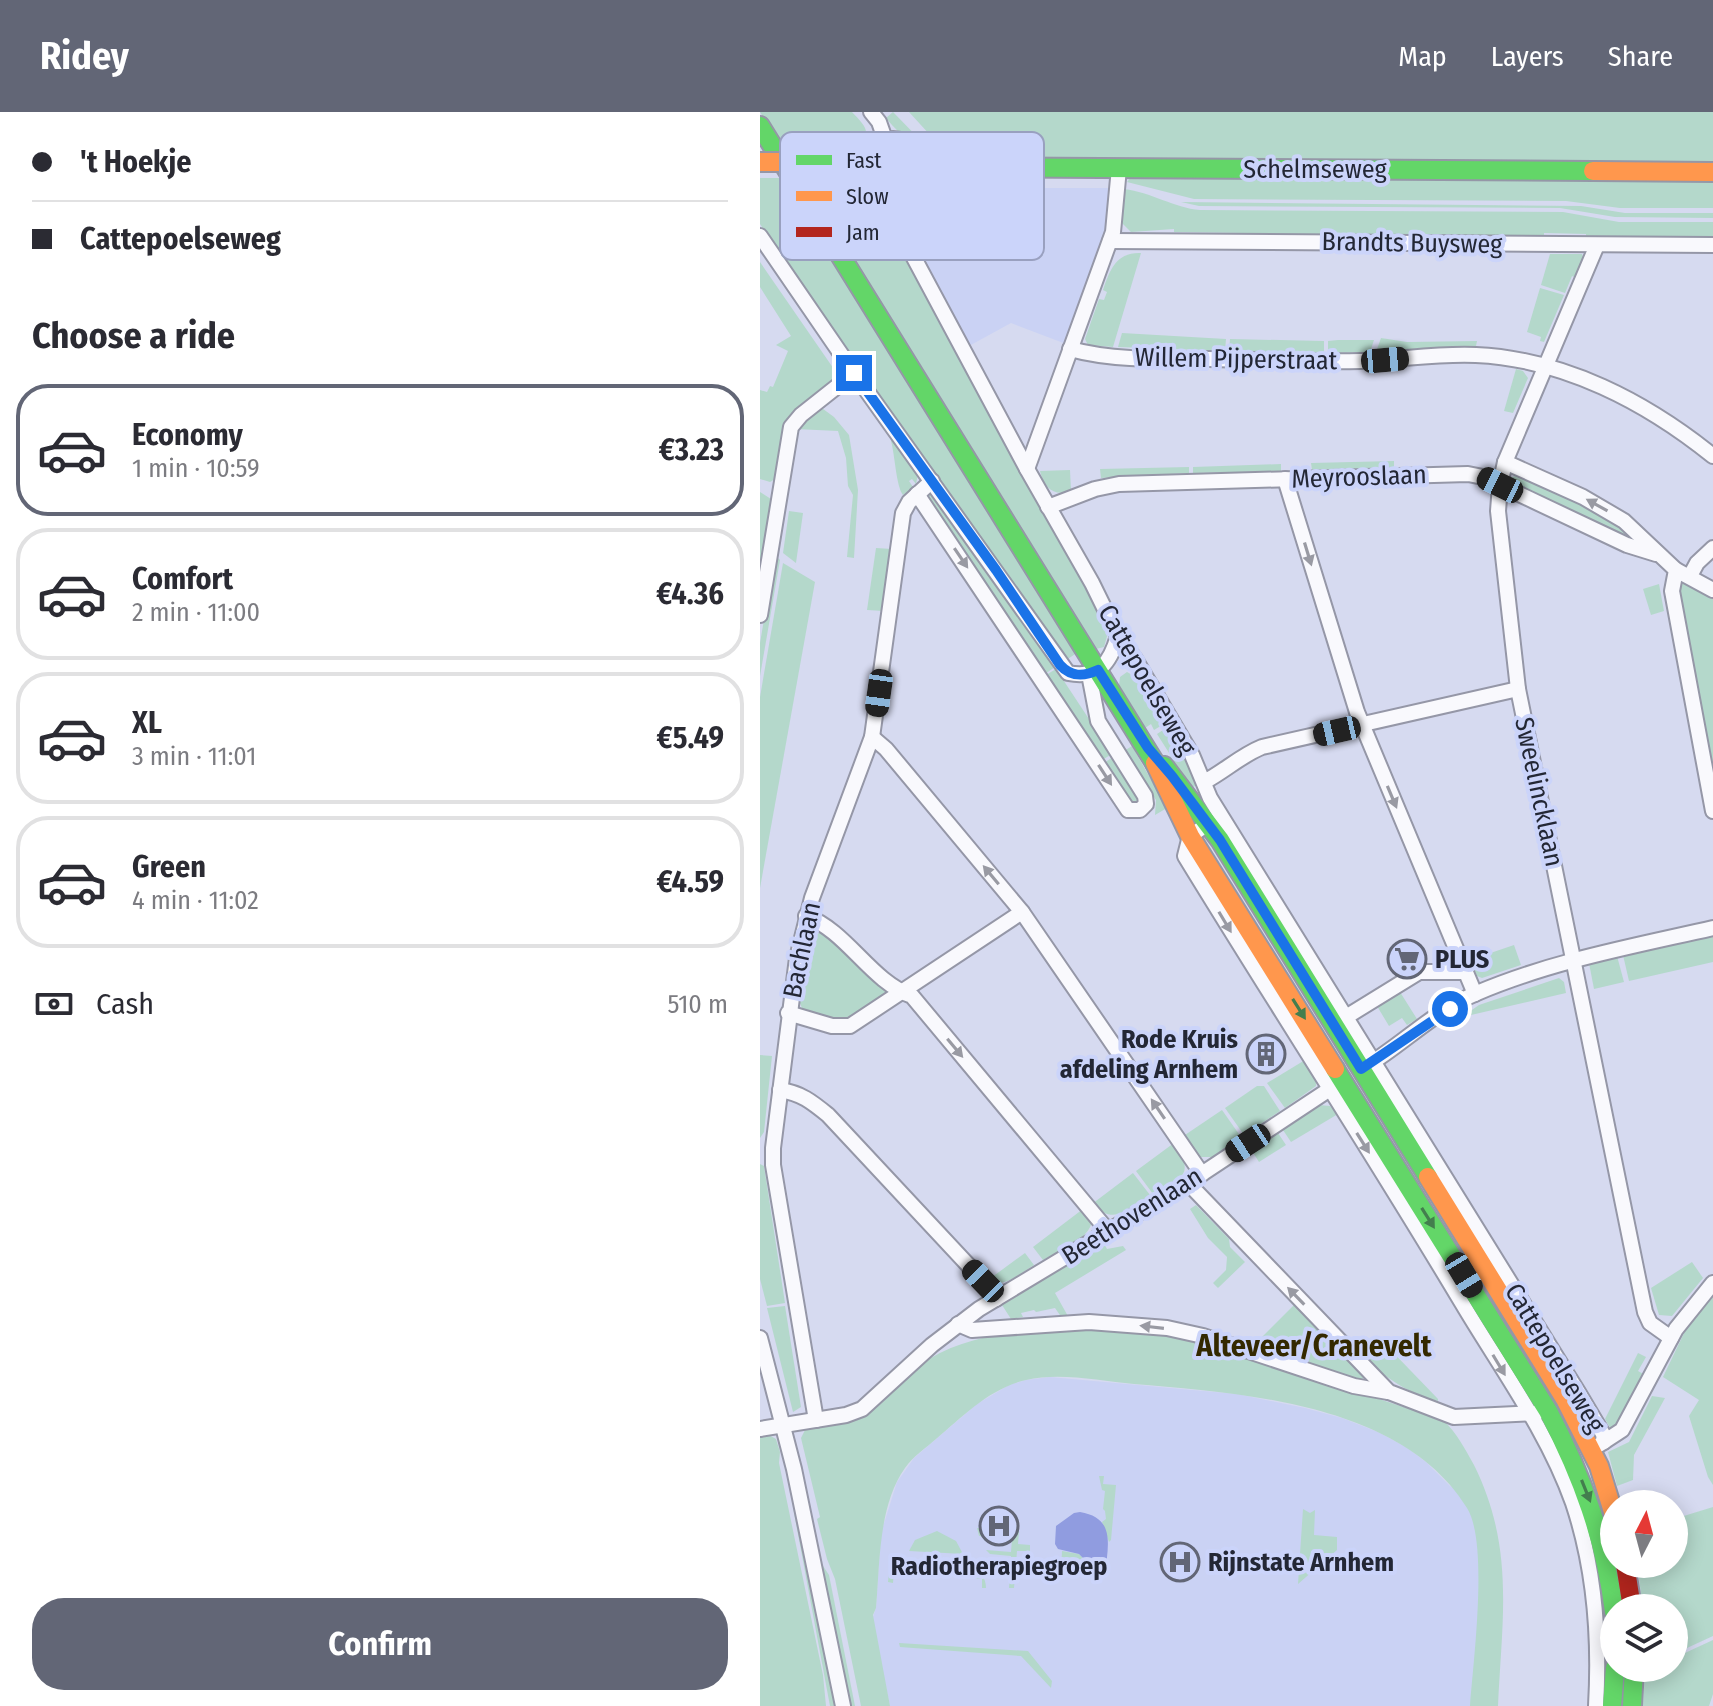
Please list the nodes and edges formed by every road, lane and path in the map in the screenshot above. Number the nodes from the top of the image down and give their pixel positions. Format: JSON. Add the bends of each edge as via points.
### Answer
{"nodes":[{"id":1,"x":871,"y":112,"type":"edge"},
{"id":2,"x":760,"y":126,"type":"edge"},
{"id":3,"x":882,"y":132,"type":"edge"},
{"id":4,"x":780,"y":159,"type":"edge"},
{"id":5,"x":1044,"y":168,"type":"edge"},
{"id":6,"x":1119,"y":168,"type":"junction"},
{"id":7,"x":1713,"y":172,"type":"edge"},
{"id":8,"x":760,"y":237,"type":"edge"},
{"id":9,"x":1110,"y":241,"type":"junction"},
{"id":10,"x":1597,"y":245,"type":"junction"},
{"id":11,"x":1713,"y":245,"type":"edge"},
{"id":12,"x":842,"y":260,"type":"edge"},
{"id":13,"x":915,"y":260,"type":"edge"},
{"id":14,"x":1070,"y":349,"type":"junction"},
{"id":15,"x":1545,"y":365,"type":"junction"},
{"id":16,"x":854,"y":373,"type":"junction"},
{"id":17,"x":1713,"y":456,"type":"edge"},
{"id":18,"x":1505,"y":462,"type":"junction"},
{"id":19,"x":1027,"y":469,"type":"junction"},
{"id":20,"x":1285,"y":479,"type":"junction"},
{"id":21,"x":932,"y":481,"type":"junction"},
{"id":22,"x":1500,"y":485,"type":"junction"},
{"id":23,"x":917,"y":494,"type":"junction"},
{"id":24,"x":1048,"y":507,"type":"junction"},
{"id":25,"x":1713,"y":548,"type":"edge"},
{"id":26,"x":1672,"y":565,"type":"junction"},
{"id":27,"x":1713,"y":590,"type":"edge"},
{"id":28,"x":760,"y":615,"type":"edge"},
{"id":29,"x":1118,"y":636,"type":"junction"},
{"id":30,"x":1094,"y":672,"type":"junction"},
{"id":31,"x":1518,"y":689,"type":"junction"},
{"id":32,"x":1362,"y":725,"type":"junction"},
{"id":33,"x":872,"y":737,"type":"junction"},
{"id":34,"x":1148,"y":748,"type":"junction"},
{"id":35,"x":1204,"y":782,"type":"junction"},
{"id":36,"x":1713,"y":811,"type":"edge"},
{"id":37,"x":1208,"y":824,"type":"junction"},
{"id":38,"x":1190,"y":836,"type":"junction"},
{"id":39,"x":1022,"y":912,"type":"junction"},
{"id":40,"x":806,"y":916,"type":"junction"},
{"id":41,"x":1713,"y":928,"type":"edge"},
{"id":42,"x":1574,"y":960,"type":"junction"},
{"id":43,"x":1466,"y":972,"type":"junction"},
{"id":44,"x":902,"y":993,"type":"junction"},
{"id":45,"x":1475,"y":994,"type":"junction"},
{"id":46,"x":788,"y":1013,"type":"junction"},
{"id":47,"x":1346,"y":1017,"type":"junction"},
{"id":48,"x":1367,"y":1066,"type":"junction"},
{"id":49,"x":1336,"y":1085,"type":"junction"},
{"id":50,"x":780,"y":1090,"type":"junction"},
{"id":51,"x":766,"y":1149,"type":"edge"},
{"id":52,"x":1202,"y":1174,"type":"junction"},
{"id":53,"x":1188,"y":1183,"type":"junction"},
{"id":54,"x":1108,"y":1231,"type":"junction"},
{"id":55,"x":1713,"y":1283,"type":"edge"},
{"id":56,"x":996,"y":1299,"type":"junction"},
{"id":57,"x":958,"y":1324,"type":"junction"},
{"id":58,"x":760,"y":1338,"type":"edge"},
{"id":59,"x":1671,"y":1338,"type":"junction"},
{"id":60,"x":1389,"y":1392,"type":"junction"},
{"id":61,"x":1565,"y":1399,"type":"junction"},
{"id":62,"x":1539,"y":1412,"type":"junction"},
{"id":63,"x":816,"y":1420,"type":"junction"},
{"id":64,"x":782,"y":1426,"type":"junction"},
{"id":65,"x":760,"y":1429,"type":"edge"},
{"id":66,"x":1598,"y":1446,"type":"junction"},
{"id":67,"x":1573,"y":1460,"type":"junction"},
{"id":68,"x":1608,"y":1490,"type":"edge"},
{"id":69,"x":1611,"y":1594,"type":"edge"},
{"id":70,"x":1614,"y":1682,"type":"edge"},
{"id":71,"x":1633,"y":1682,"type":"edge"},
{"id":72,"x":843,"y":1706,"type":"edge"},
{"id":73,"x":1596,"y":1706,"type":"edge"},
{"id":74,"x":1612,"y":1706,"type":"edge"},
{"id":75,"x":1632,"y":1706,"type":"edge"}],
"edges":[{"from":1,"to":3,"type":"street"},
{"from":2,"to":4,"type":"street","name":"Cattepoelseweg"},
{"from":5,"to":6,"type":"street","name":"Schelmseweg"},
{"from":6,"to":7,"type":"street","name":"Schelmseweg"},
{"from":6,"to":9,"type":"street"},
{"from":8,"to":16,"type":"street","name":"Cattepoelseweg"},
{"from":9,"to":10,"type":"street","name":"Brandts Buysweg"},
{"from":9,"to":14,"type":"street"},
{"from":10,"to":11,"type":"street","name":"Brandts Buysweg"},
{"from":10,"to":15,"type":"street","name":"Sweelincklaan"},
{"from":12,"to":30,"type":"street","name":"Cattepoelseweg"},
{"from":13,"to":19,"type":"street","name":"Cattepoelseweg"},
{"from":14,"to":15,"type":"street","name":"Willem Pijperstraat","via":[[1113,357],[1325,361],[1474,355]]},
{"from":14,"to":19,"type":"street"},
{"from":15,"to":17,"type":"street","name":"Willem Pijperstraat","via":[[1636,403]]},
{"from":15,"to":18,"type":"street","name":"Sweelincklaan"},
{"from":16,"to":21,"type":"street","name":"Cattepoelseweg"},
{"from":16,"to":28,"type":"street","via":[[791,427]]},
{"from":18,"to":22,"type":"street","name":"Sweelincklaan"},
{"from":26,"to":18,"type":"street","one_way":true,"via":[[1624,521]]},
{"from":19,"to":24,"type":"street","name":"Cattepoelseweg"},
{"from":20,"to":22,"type":"street","name":"Meyrooslaan","via":[[1468,474]]},
{"from":20,"to":24,"type":"street","name":"Meyrooslaan","via":[[1109,485]]},
{"from":20,"to":32,"type":"street","one_way":true},
{"from":21,"to":23,"type":"street"},
{"from":21,"to":30,"type":"street","name":"Cattepoelseweg","via":[[1060,665],[1068,673]]},
{"from":22,"to":26,"type":"street","name":"Meyrooslaan"},
{"from":22,"to":31,"type":"street","name":"Sweelincklaan","via":[[1498,511]]},
{"from":23,"to":30,"type":"street","name":"Cattepoelseweg","one_way":true,"via":[[1128,810],[1140,810],[1145,796],[1098,721]]},
{"from":23,"to":33,"type":"street","name":"Bachlaan","via":[[903,513]]},
{"from":24,"to":29,"type":"street","name":"Cattepoelseweg"},
{"from":25,"to":26,"type":"street","via":[[1697,563]]},
{"from":26,"to":27,"type":"street"},
{"from":26,"to":36,"type":"street","via":[[1672,591]]},
{"from":29,"to":30,"type":"street","via":[[1112,656]]},
{"from":29,"to":35,"type":"street","name":"Cattepoelseweg"},
{"from":30,"to":34,"type":"street","name":"Cattepoelseweg"},
{"from":31,"to":32,"type":"street"},
{"from":31,"to":42,"type":"street","name":"Sweelincklaan"},
{"from":32,"to":35,"type":"street","via":[[1253,751]]},
{"from":32,"to":43,"type":"street","one_way":true},
{"from":39,"to":33,"type":"street","one_way":true},
{"from":33,"to":40,"type":"street","name":"Bachlaan"},
{"from":34,"to":37,"type":"street","name":"Cattepoelseweg"},
{"from":34,"to":38,"type":"street","name":"Cattepoelseweg"},
{"from":35,"to":47,"type":"street","name":"Cattepoelseweg"},
{"from":37,"to":38,"type":"street"},
{"from":37,"to":48,"type":"street","name":"Cattepoelseweg"},
{"from":38,"to":49,"type":"street","name":"Cattepoelseweg","one_way":true},
{"from":38,"to":49,"type":"street","name":"Cattepoelseweg","one_way":true,"via":[[1185,856]]},
{"from":39,"to":44,"type":"street"},
{"from":52,"to":39,"type":"street","one_way":true},
{"from":40,"to":44,"type":"street","via":[[823,924]]},
{"from":40,"to":46,"type":"street","name":"Bachlaan"},
{"from":41,"to":42,"type":"street","name":"Beethovenlaan"},
{"from":42,"to":45,"type":"street","name":"Beethovenlaan"},
{"from":42,"to":59,"type":"street","name":"Sweelincklaan","via":[[1645,1312],[1650,1323]]},
{"from":43,"to":45,"type":"street"},
{"from":43,"to":47,"type":"street","via":[[1419,972]]},
{"from":44,"to":46,"type":"street","via":[[850,1026]]},
{"from":44,"to":54,"type":"street","one_way":true,"via":[[912,996]]},
{"from":45,"to":48,"type":"street","name":"Beethovenlaan"},
{"from":46,"to":50,"type":"street","name":"Bachlaan"},
{"from":47,"to":48,"type":"street","name":"Cattepoelseweg"},
{"from":48,"to":49,"type":"street","name":"Beethovenlaan"},
{"from":48,"to":61,"type":"street","name":"Cattepoelseweg"},
{"from":48,"to":66,"type":"street","name":"Cattepoelseweg","via":[[1603,1434]]},
{"from":49,"to":52,"type":"street","name":"Beethovenlaan"},
{"from":49,"to":62,"type":"street","name":"Cattepoelseweg","one_way":true},
{"from":50,"to":51,"type":"street","name":"Bachlaan"},
{"from":50,"to":56,"type":"street","via":[[805,1096],[828,1115]]},
{"from":51,"to":63,"type":"street","name":"Bachlaan"},
{"from":52,"to":53,"type":"street","name":"Beethovenlaan"},
{"from":53,"to":54,"type":"street","name":"Beethovenlaan"},
{"from":60,"to":53,"type":"street","one_way":true},
{"from":54,"to":56,"type":"street","name":"Beethovenlaan"},
{"from":55,"to":59,"type":"street"},
{"from":56,"to":57,"type":"street","name":"Beethovenlaan"},
{"from":60,"to":57,"type":"street","one_way":true,"via":[[1167,1328],[1089,1322],[972,1330]]},
{"from":57,"to":63,"type":"street","name":"Beethovenlaan","via":[[862,1409]]},
{"from":58,"to":64,"type":"street"},
{"from":59,"to":66,"type":"street","via":[[1622,1430]]},
{"from":60,"to":62,"type":"street","via":[[1454,1417]]},
{"from":61,"to":62,"type":"street"},
{"from":61,"to":66,"type":"street","name":"Cattepoelseweg"},
{"from":62,"to":67,"type":"street","name":"Cattepoelseweg"},
{"from":62,"to":73,"type":"street","name":"Cattepoelseweg","via":[[1586,1552],[1596,1616]]},
{"from":63,"to":64,"type":"street","name":"Beethovenlaan"},
{"from":64,"to":65,"type":"street","name":"Beethovenlaan"},
{"from":64,"to":72,"type":"street"},
{"from":66,"to":67,"type":"street"},
{"from":66,"to":68,"type":"street","name":"Cattepoelseweg"},
{"from":67,"to":69,"type":"street","name":"Cattepoelseweg","one_way":true,"via":[[1604,1545]]},
{"from":70,"to":74,"type":"street"},
{"from":71,"to":75,"type":"street"}]}
